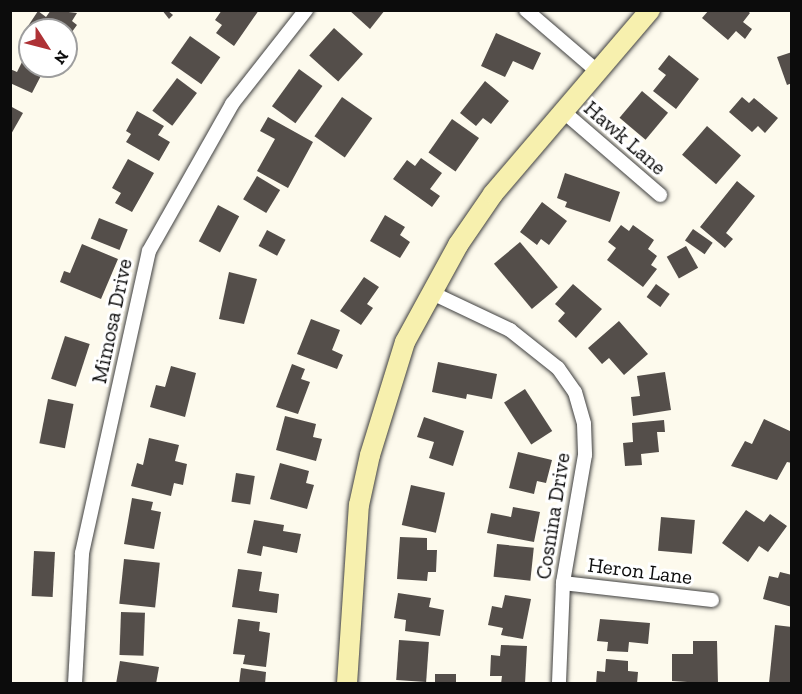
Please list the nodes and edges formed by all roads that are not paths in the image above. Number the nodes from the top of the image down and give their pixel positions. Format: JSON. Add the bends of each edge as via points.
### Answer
{"nodes":[{"id":1,"x":306,"y":10,"type":"edge"},
{"id":2,"x":526,"y":10,"type":"edge"},
{"id":3,"x":650,"y":10,"type":"edge"},
{"id":4,"x":598,"y":72,"type":"junction"},
{"id":5,"x":564,"y":112,"type":"junction"},
{"id":6,"x":660,"y":195,"type":"dead end"},
{"id":7,"x":430,"y":292,"type":"junction"},
{"id":8,"x":563,"y":583,"type":"junction"},
{"id":9,"x":712,"y":600,"type":"dead end"},
{"id":10,"x":75,"y":684,"type":"edge"},
{"id":11,"x":347,"y":684,"type":"edge"},
{"id":12,"x":558,"y":684,"type":"edge"}],
"edges":[{"from":1,"to":10,"type":"street","name":"Mimosa Drive","via":[[232,104],[149,251],[82,553]]},
{"from":2,"to":4,"type":"street"},
{"from":3,"to":4,"type":"main road"},
{"from":4,"to":5,"type":"main road"},
{"from":5,"to":6,"type":"street","name":"Hawk Lane"},
{"from":5,"to":7,"type":"main road","via":[[493,194]]},
{"from":7,"to":8,"type":"street","name":"Cosnina Drive","via":[[510,330],[558,368],[574,392],[584,424],[585,455]]},
{"from":7,"to":11,"type":"main road","via":[[405,342],[370,455],[354,559]]},
{"from":8,"to":9,"type":"street","name":"Heron Lane"},
{"from":8,"to":12,"type":"street","name":"Cosnina Drive"}]}
